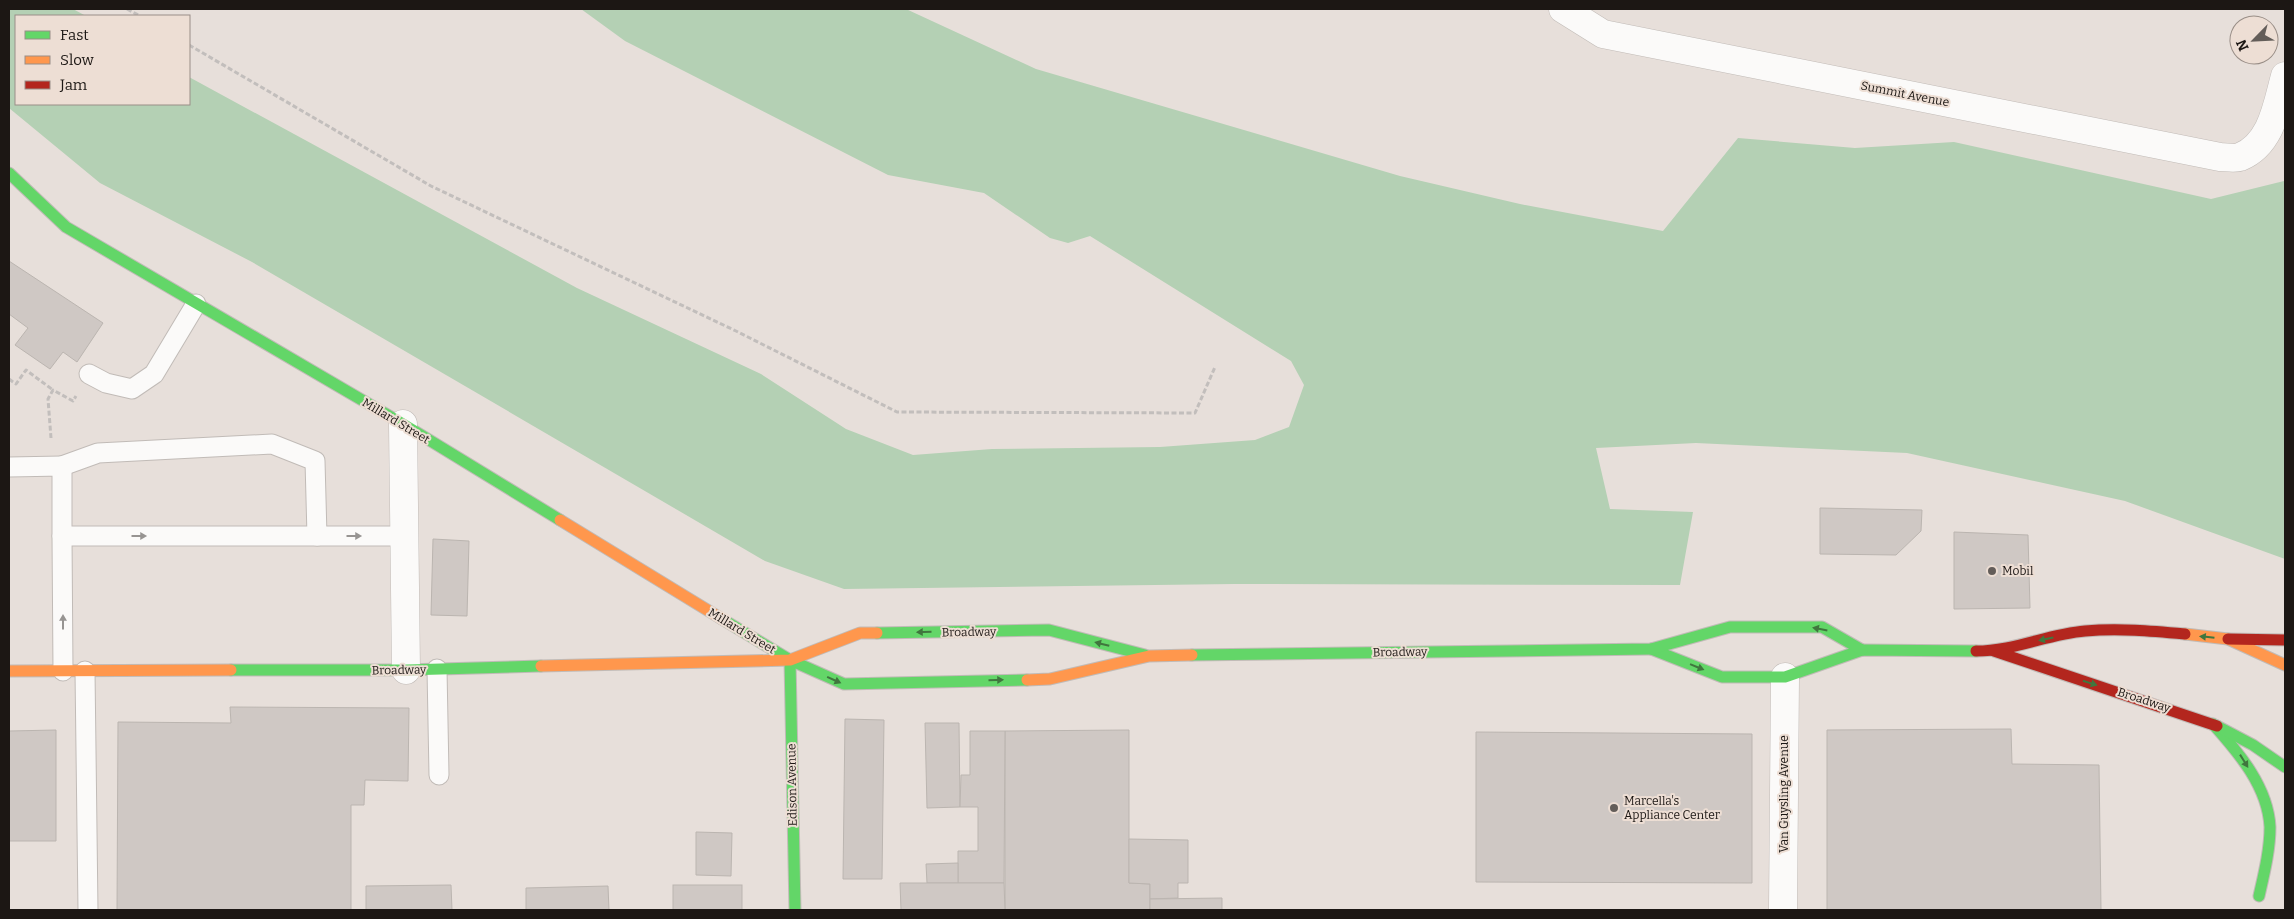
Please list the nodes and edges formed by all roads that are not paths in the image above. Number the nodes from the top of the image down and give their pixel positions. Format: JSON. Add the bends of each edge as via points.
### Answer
{"nodes":[{"id":1,"x":1563,"y":9,"type":"edge"},
{"id":2,"x":2285,"y":76,"type":"edge"},
{"id":3,"x":9,"y":173,"type":"edge"},
{"id":4,"x":196,"y":304,"type":"junction"},
{"id":5,"x":89,"y":374,"type":"dead end"},
{"id":6,"x":403,"y":424,"type":"junction"},
{"id":7,"x":9,"y":466,"type":"edge"},
{"id":8,"x":62,"y":466,"type":"junction"},
{"id":9,"x":62,"y":536,"type":"junction"},
{"id":10,"x":317,"y":536,"type":"junction"},
{"id":11,"x":404,"y":536,"type":"junction"},
{"id":12,"x":2228,"y":639,"type":"junction"},
{"id":13,"x":2285,"y":640,"type":"edge"},
{"id":14,"x":1651,"y":649,"type":"junction"},
{"id":15,"x":1862,"y":650,"type":"junction"},
{"id":16,"x":1994,"y":651,"type":"junction"},
{"id":17,"x":1149,"y":656,"type":"junction"},
{"id":18,"x":790,"y":660,"type":"junction"},
{"id":19,"x":2285,"y":665,"type":"edge"},
{"id":20,"x":437,"y":669,"type":"junction"},
{"id":21,"x":406,"y":670,"type":"junction"},
{"id":22,"x":9,"y":671,"type":"edge"},
{"id":23,"x":63,"y":671,"type":"junction"},
{"id":24,"x":85,"y":671,"type":"junction"},
{"id":25,"x":1785,"y":677,"type":"junction"},
{"id":26,"x":2213,"y":724,"type":"junction"},
{"id":27,"x":2285,"y":766,"type":"edge"},
{"id":28,"x":439,"y":775,"type":"dead end"},
{"id":29,"x":2277,"y":867,"type":"dead end"},
{"id":30,"x":88,"y":910,"type":"edge"},
{"id":31,"x":795,"y":910,"type":"edge"},
{"id":32,"x":1783,"y":910,"type":"edge"}],
"edges":[{"from":1,"to":2,"type":"street","name":"Summit Avenue","via":[[1603,34],[2220,157],[2238,158],[2266,136]]},
{"from":3,"to":4,"type":"main road","name":"Millard Street","via":[[66,227]]},
{"from":4,"to":5,"type":"lane","via":[[154,374],[132,389],[106,384]]},
{"from":4,"to":6,"type":"main road","name":"Millard Street"},
{"from":6,"to":11,"type":"street"},
{"from":6,"to":18,"type":"main road","name":"Millard Street"},
{"from":7,"to":8,"type":"lane"},
{"from":8,"to":9,"type":"lane"},
{"from":8,"to":10,"type":"lane","via":[[98,453],[272,444],[314,461]]},
{"from":9,"to":10,"type":"lane","one_way":true},
{"from":23,"to":9,"type":"lane","one_way":true},
{"from":10,"to":11,"type":"lane","one_way":true},
{"from":11,"to":21,"type":"street"},
{"from":12,"to":13,"type":"main road"},
{"from":12,"to":16,"type":"main road","name":"Broadway","one_way":true,"via":[[2151,631],[2084,631]]},
{"from":12,"to":19,"type":"main road","name":"Broadway"},
{"from":15,"to":14,"type":"main road","name":"Broadway","one_way":true,"via":[[1822,627],[1730,627]]},
{"from":14,"to":17,"type":"main road","name":"Broadway"},
{"from":14,"to":25,"type":"main road","name":"Broadway","one_way":true,"via":[[1722,677]]},
{"from":15,"to":16,"type":"main road","name":"Broadway"},
{"from":15,"to":25,"type":"main road","name":"Broadway"},
{"from":16,"to":26,"type":"main road","name":"Broadway","one_way":true},
{"from":18,"to":17,"type":"main road","name":"Broadway","one_way":true,"via":[[844,684],[1050,679]]},
{"from":17,"to":18,"type":"main road","name":"Broadway","one_way":true,"via":[[1049,630],[860,633]]},
{"from":18,"to":20,"type":"main road","name":"Broadway"},
{"from":18,"to":31,"type":"main road","name":"Edison Avenue"},
{"from":20,"to":21,"type":"main road","name":"Broadway"},
{"from":20,"to":28,"type":"lane"},
{"from":21,"to":24,"type":"main road","name":"Broadway"},
{"from":22,"to":23,"type":"main road","name":"Broadway"},
{"from":23,"to":24,"type":"main road","name":"Broadway"},
{"from":24,"to":30,"type":"lane"},
{"from":25,"to":32,"type":"street","name":"Van Guysling Avenue"},
{"from":26,"to":27,"type":"main road","name":"Broadway"},
{"from":26,"to":29,"type":"main road","one_way":true,"via":[[2239,754],[2258,784],[2269,820],[2267,858],[2258,900]]}]}
